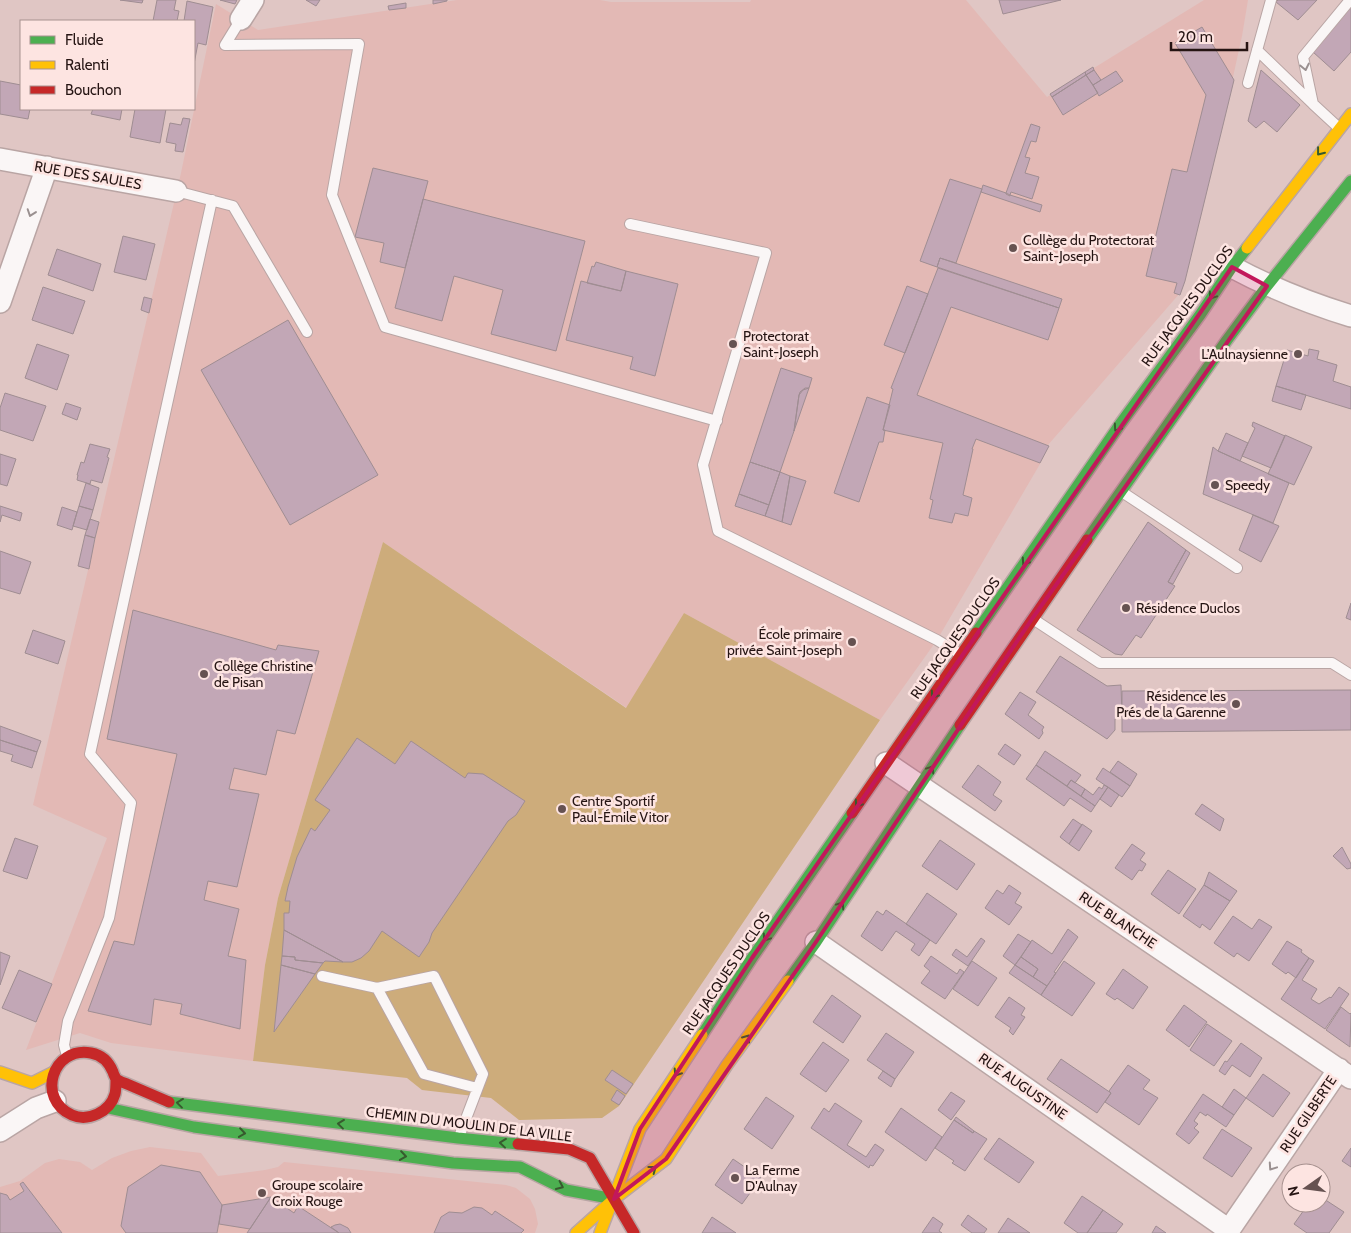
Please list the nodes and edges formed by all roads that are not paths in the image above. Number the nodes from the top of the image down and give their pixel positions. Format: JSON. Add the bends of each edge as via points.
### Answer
{"nodes":[{"id":1,"x":253,"y":0,"type":"edge"},
{"id":2,"x":1271,"y":0,"type":"edge"},
{"id":3,"x":1350,"y":0,"type":"edge"},
{"id":4,"x":241,"y":19,"type":"joint"},
{"id":5,"x":1258,"y":50,"type":"junction"},
{"id":6,"x":1248,"y":83,"type":"dead end"},
{"id":7,"x":1313,"y":104,"type":"junction"},
{"id":8,"x":1351,"y":114,"type":"edge"},
{"id":9,"x":1339,"y":128,"type":"junction"},
{"id":10,"x":0,"y":159,"type":"edge"},
{"id":11,"x":47,"y":167,"type":"junction"},
{"id":12,"x":1351,"y":181,"type":"edge"},
{"id":13,"x":176,"y":191,"type":"joint"},
{"id":14,"x":212,"y":200,"type":"junction"},
{"id":15,"x":630,"y":224,"type":"dead end"},
{"id":16,"x":1232,"y":267,"type":"junction"},
{"id":17,"x":1268,"y":286,"type":"junction"},
{"id":18,"x":0,"y":302,"type":"edge"},
{"id":19,"x":1351,"y":316,"type":"edge"},
{"id":20,"x":307,"y":332,"type":"dead end"},
{"id":21,"x":717,"y":421,"type":"junction"},
{"id":22,"x":1122,"y":492,"type":"junction"},
{"id":23,"x":1237,"y":568,"type":"dead end"},
{"id":24,"x":1032,"y":619,"type":"junction"},
{"id":25,"x":962,"y":655,"type":"junction"},
{"id":26,"x":1351,"y":675,"type":"edge"},
{"id":27,"x":886,"y":763,"type":"junction"},
{"id":28,"x":919,"y":786,"type":"junction"},
{"id":29,"x":816,"y":942,"type":"junction"},
{"id":30,"x":322,"y":976,"type":"dead end"},
{"id":31,"x":377,"y":988,"type":"junction"},
{"id":32,"x":67,"y":1057,"type":"junction"},
{"id":33,"x":0,"y":1072,"type":"edge"},
{"id":34,"x":54,"y":1072,"type":"junction"},
{"id":35,"x":1345,"y":1074,"type":"edge"},
{"id":36,"x":116,"y":1078,"type":"junction"},
{"id":37,"x":477,"y":1088,"type":"junction"},
{"id":38,"x":55,"y":1101,"type":"junction"},
{"id":39,"x":108,"y":1108,"type":"junction"},
{"id":40,"x":0,"y":1131,"type":"edge"},
{"id":41,"x":458,"y":1138,"type":"junction"},
{"id":42,"x":614,"y":1199,"type":"junction"},
{"id":43,"x":1228,"y":1231,"type":"edge"},
{"id":44,"x":576,"y":1233,"type":"edge"},
{"id":45,"x":600,"y":1233,"type":"edge"},
{"id":46,"x":634,"y":1233,"type":"edge"}],
"edges":[{"from":1,"to":4,"type":"street"},
{"from":2,"to":5,"type":"lane"},
{"from":3,"to":7,"type":"lane","one_way":true,"via":[[1303,57]]},
{"from":4,"to":21,"type":"lane","via":[[225,44],[359,44],[332,194],[386,328]]},
{"from":5,"to":6,"type":"lane"},
{"from":5,"to":7,"type":"lane"},
{"from":7,"to":9,"type":"lane"},
{"from":8,"to":9,"type":"main road","name":"RUE JACQUES DUCLOS"},
{"from":9,"to":16,"type":"main road","name":"RUE JACQUES DUCLOS","one_way":true},
{"from":10,"to":11,"type":"street","name":"RUE DES SAULES"},
{"from":11,"to":13,"type":"street","name":"RUE DES SAULES"},
{"from":11,"to":18,"type":"street","one_way":true},
{"from":12,"to":17,"type":"main road","name":"RUE JACQUES DUCLOS"},
{"from":13,"to":14,"type":"lane"},
{"from":14,"to":20,"type":"lane","via":[[234,206]]},
{"from":14,"to":32,"type":"lane","via":[[90,754],[131,803],[109,918],[68,1021],[64,1045]]},
{"from":15,"to":21,"type":"lane","via":[[766,253]]},
{"from":16,"to":17,"type":"street"},
{"from":16,"to":25,"type":"main road","name":"RUE JACQUES DUCLOS","one_way":true},
{"from":17,"to":19,"type":"street"},
{"from":17,"to":22,"type":"main road","name":"RUE JACQUES DUCLOS"},
{"from":21,"to":25,"type":"lane","via":[[704,465],[718,531]]},
{"from":22,"to":23,"type":"lane"},
{"from":22,"to":24,"type":"main road","name":"RUE JACQUES DUCLOS"},
{"from":24,"to":26,"type":"lane","via":[[1100,663],[1332,663]]},
{"from":28,"to":24,"type":"main road","name":"RUE JACQUES DUCLOS","one_way":true},
{"from":25,"to":27,"type":"main road","name":"RUE JACQUES DUCLOS","one_way":true},
{"from":27,"to":28,"type":"street","name":"RUE BLANCHE"},
{"from":27,"to":42,"type":"main road","name":"RUE JACQUES DUCLOS","one_way":true,"via":[[640,1129]]},
{"from":29,"to":28,"type":"main road","name":"RUE JACQUES DUCLOS","one_way":true},
{"from":28,"to":35,"type":"street","name":"RUE BLANCHE"},
{"from":42,"to":29,"type":"main road","name":"RUE JACQUES DUCLOS","one_way":true,"via":[[666,1159],[727,1065]]},
{"from":29,"to":43,"type":"street","name":"RUE AUGUSTINE"},
{"from":30,"to":31,"type":"lane"},
{"from":31,"to":37,"type":"lane","via":[[424,1074]]},
{"from":31,"to":37,"type":"lane","via":[[434,976],[483,1074]]},
{"from":32,"to":34,"type":"main road"},
{"from":32,"to":36,"type":"main road","name":"CHEMIN DU MOULIN DE LA VILLE","via":[[87,1052],[97,1055],[106,1061]]},
{"from":33,"to":34,"type":"main road","via":[[32,1083]]},
{"from":34,"to":38,"type":"main road","via":[[51,1091]]},
{"from":35,"to":43,"type":"street","name":"RUE GILBERTE","one_way":true},
{"from":36,"to":39,"type":"main road","via":[[117,1089]]},
{"from":41,"to":36,"type":"main road","name":"CHEMIN DU MOULIN DE LA VILLE","one_way":true,"via":[[169,1102]]},
{"from":37,"to":41,"type":"lane"},
{"from":38,"to":39,"type":"main road","via":[[65,1112],[79,1118],[90,1118]]},
{"from":38,"to":40,"type":"street","via":[[36,1108]]},
{"from":39,"to":42,"type":"main road","one_way":true,"via":[[242,1133],[453,1163],[520,1167],[566,1190]]},
{"from":42,"to":41,"type":"main road","name":"CHEMIN DU MOULIN DE LA VILLE","one_way":true,"via":[[590,1158],[570,1149]]},
{"from":42,"to":44,"type":"main road","name":"RUE JACQUES DUCLOS"},
{"from":42,"to":45,"type":"main road","name":"RUE JACQUES DUCLOS"},
{"from":42,"to":46,"type":"main road","name":"CHEMIN DU MOULIN DE LA VILLE"}]}
